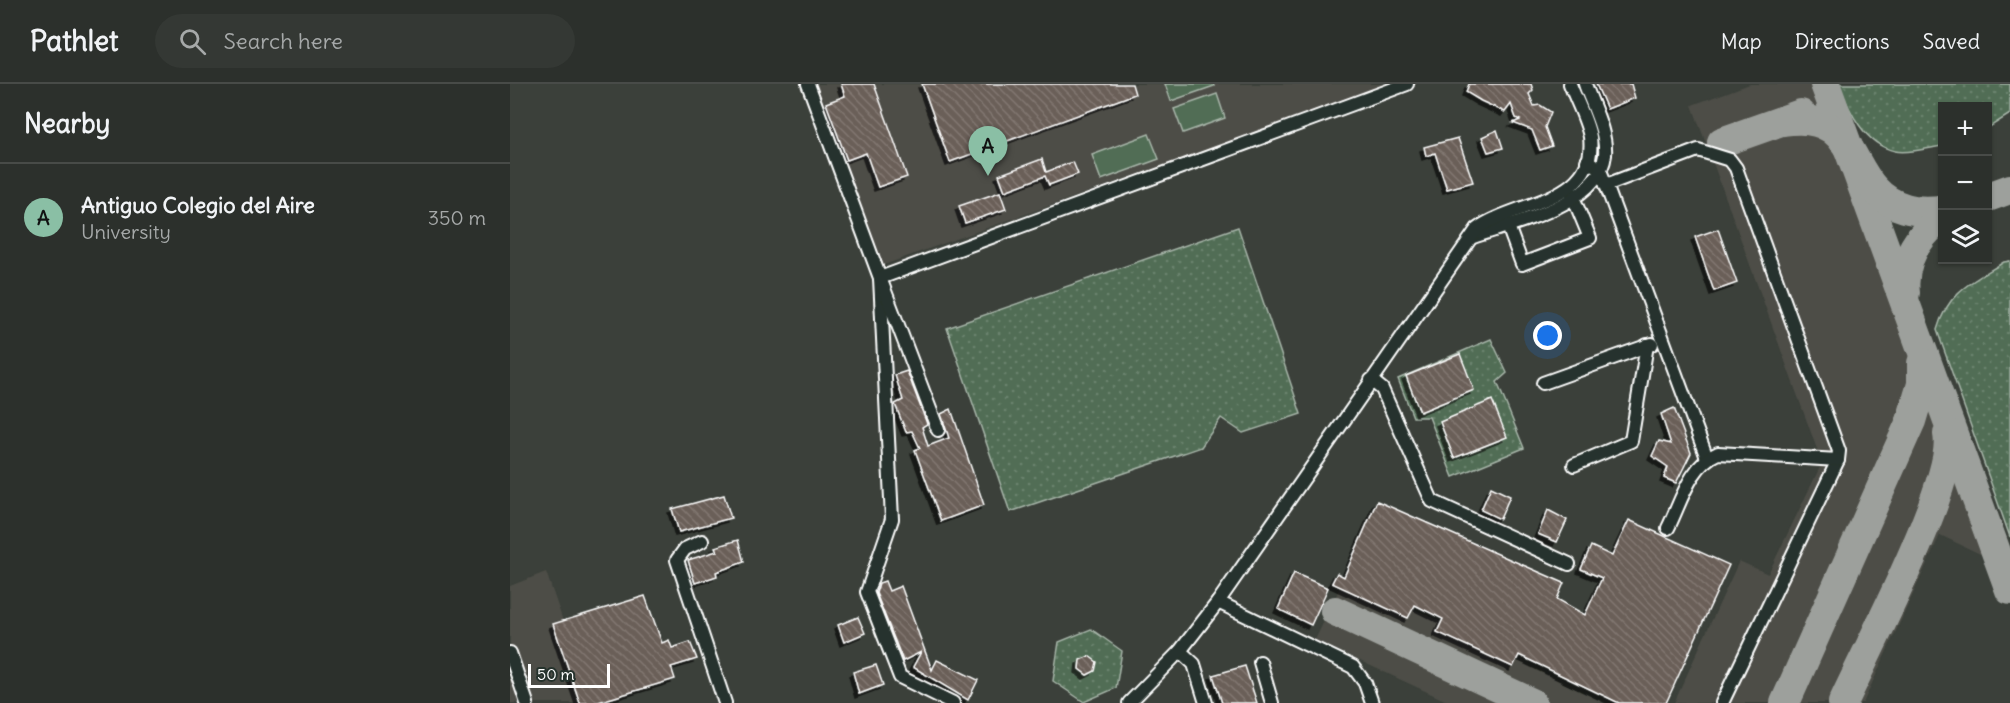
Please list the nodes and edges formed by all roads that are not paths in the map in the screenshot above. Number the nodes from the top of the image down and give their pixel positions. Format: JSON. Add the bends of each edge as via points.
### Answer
{"nodes":[{"id":1,"x":808,"y":84,"type":"edge"},
{"id":2,"x":1407,"y":84,"type":"edge"},
{"id":3,"x":1570,"y":84,"type":"edge"},
{"id":4,"x":1585,"y":84,"type":"edge"},
{"id":5,"x":1587,"y":161,"type":"junction"},
{"id":6,"x":1599,"y":168,"type":"junction"},
{"id":7,"x":1606,"y":185,"type":"junction"},
{"id":8,"x":1572,"y":193,"type":"junction"},
{"id":9,"x":1506,"y":219,"type":"junction"},
{"id":10,"x":880,"y":278,"type":"junction"},
{"id":11,"x":1662,"y":341,"type":"junction"},
{"id":12,"x":905,"y":345,"type":"junction"},
{"id":13,"x":1647,"y":345,"type":"junction"},
{"id":14,"x":884,"y":350,"type":"junction"},
{"id":15,"x":1371,"y":380,"type":"junction"},
{"id":16,"x":1543,"y":383,"type":"dead end"},
{"id":17,"x":938,"y":430,"type":"dead end"},
{"id":18,"x":1707,"y":458,"type":"junction"},
{"id":19,"x":1838,"y":460,"type":"junction"},
{"id":20,"x":1574,"y":465,"type":"dead end"},
{"id":21,"x":1668,"y":528,"type":"dead end"},
{"id":22,"x":702,"y":541,"type":"dead end"},
{"id":23,"x":1569,"y":564,"type":"dead end"},
{"id":24,"x":1218,"y":602,"type":"junction"},
{"id":25,"x":1180,"y":651,"type":"junction"},
{"id":26,"x":510,"y":653,"type":"edge"},
{"id":27,"x":1260,"y":662,"type":"dead end"},
{"id":28,"x":527,"y":703,"type":"edge"},
{"id":29,"x":725,"y":703,"type":"edge"},
{"id":30,"x":953,"y":703,"type":"edge"},
{"id":31,"x":1129,"y":703,"type":"edge"},
{"id":32,"x":1206,"y":703,"type":"edge"},
{"id":33,"x":1272,"y":703,"type":"edge"},
{"id":34,"x":1372,"y":703,"type":"edge"},
{"id":35,"x":1722,"y":703,"type":"edge"}],
"edges":[{"from":1,"to":10,"type":"lane"},
{"from":2,"to":10,"type":"lane"},
{"from":3,"to":5,"type":"lane","via":[[1590,136]]},
{"from":4,"to":6,"type":"lane","via":[[1601,130],[1605,156]]},
{"from":5,"to":6,"type":"lane"},
{"from":5,"to":8,"type":"lane"},
{"from":6,"to":7,"type":"lane"},
{"from":6,"to":8,"type":"lane","via":[[1583,193]]},
{"from":7,"to":11,"type":"lane"},
{"from":7,"to":19,"type":"lane","via":[[1698,150],[1730,160],[1839,451]]},
{"from":8,"to":9,"type":"lane"},
{"from":8,"to":9,"type":"lane","via":[[1590,238],[1522,264]]},
{"from":9,"to":15,"type":"lane","via":[[1469,239]]},
{"from":10,"to":12,"type":"lane"},
{"from":10,"to":14,"type":"lane"},
{"from":11,"to":13,"type":"lane"},
{"from":11,"to":18,"type":"lane"},
{"from":12,"to":14,"type":"lane"},
{"from":12,"to":17,"type":"lane"},
{"from":13,"to":16,"type":"lane"},
{"from":13,"to":20,"type":"lane","via":[[1631,441]]},
{"from":14,"to":30,"type":"lane","via":[[892,519],[867,592],[900,677]]},
{"from":15,"to":23,"type":"lane","via":[[1382,389],[1432,501]]},
{"from":15,"to":24,"type":"lane"},
{"from":18,"to":19,"type":"lane","via":[[1718,453]]},
{"from":18,"to":21,"type":"lane","via":[[1697,468]]},
{"from":19,"to":35,"type":"lane"},
{"from":22,"to":29,"type":"lane","via":[[685,549],[677,560]]},
{"from":24,"to":25,"type":"lane"},
{"from":24,"to":34,"type":"lane","via":[[1353,667],[1361,675]]},
{"from":25,"to":31,"type":"lane"},
{"from":25,"to":32,"type":"lane","via":[[1194,664]]},
{"from":26,"to":28,"type":"lane"},
{"from":27,"to":33,"type":"lane"}]}
